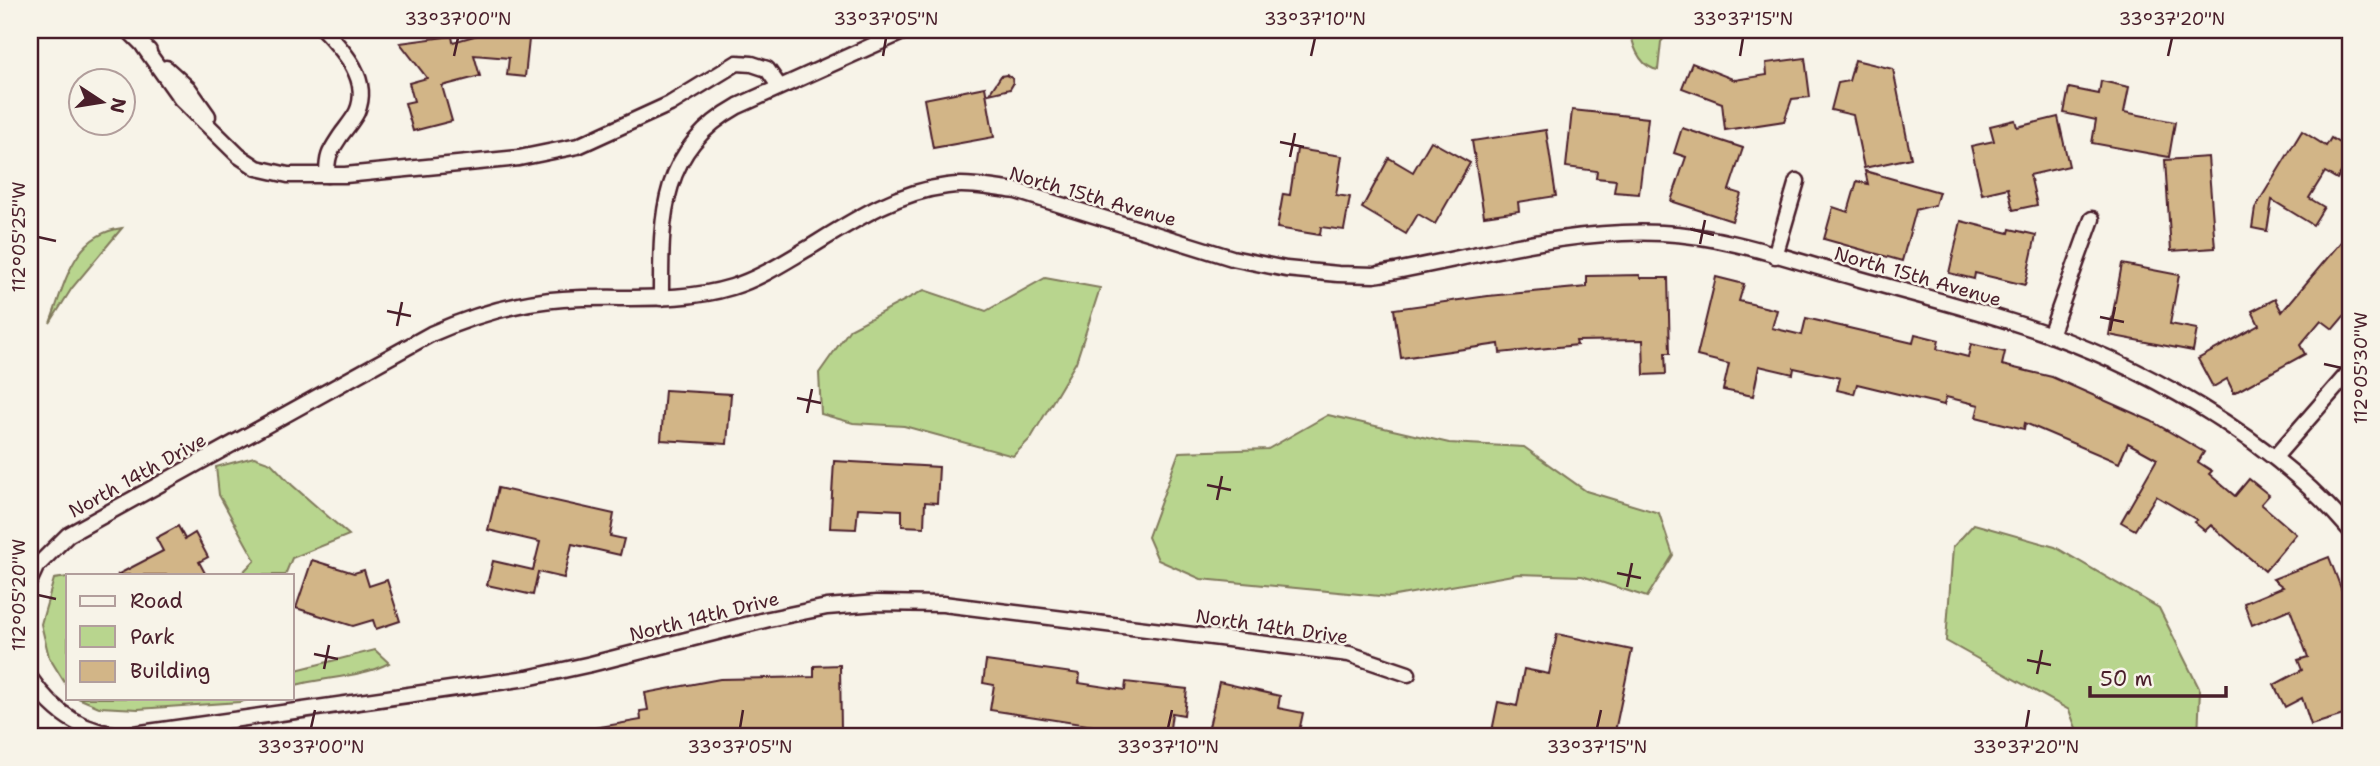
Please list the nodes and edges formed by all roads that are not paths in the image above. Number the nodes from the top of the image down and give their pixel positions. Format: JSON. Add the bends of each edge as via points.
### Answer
{"nodes":[{"id":1,"x":128,"y":30,"type":"edge"},
{"id":2,"x":324,"y":30,"type":"edge"},
{"id":3,"x":907,"y":30,"type":"edge"},
{"id":4,"x":779,"y":86,"type":"junction"},
{"id":5,"x":327,"y":175,"type":"junction"},
{"id":6,"x":1797,"y":181,"type":"dead end"},
{"id":7,"x":2092,"y":219,"type":"dead end"},
{"id":8,"x":1775,"y":256,"type":"junction"},
{"id":9,"x":661,"y":298,"type":"junction"},
{"id":10,"x":2050,"y":335,"type":"junction"},
{"id":11,"x":2350,"y":371,"type":"edge"},
{"id":12,"x":240,"y":441,"type":"joint"},
{"id":13,"x":2275,"y":457,"type":"junction"},
{"id":14,"x":2350,"y":530,"type":"edge"},
{"id":15,"x":30,"y":580,"type":"edge"},
{"id":16,"x":1408,"y":674,"type":"dead end"},
{"id":17,"x":30,"y":678,"type":"edge"}],
"edges":[{"from":1,"to":5,"type":"street","via":[[189,89],[239,156],[276,174]]},
{"from":2,"to":5,"type":"street","via":[[359,75],[361,95],[357,112],[327,158]]},
{"from":3,"to":4,"type":"street"},
{"from":4,"to":5,"type":"street","via":[[768,69],[737,63],[670,104],[578,146],[519,158]]},
{"from":4,"to":9,"type":"street","via":[[717,117],[675,170],[661,229]]},
{"from":6,"to":8,"type":"street"},
{"from":7,"to":10,"type":"street"},
{"from":8,"to":9,"type":"street","name":"North 15th Avenue","via":[[1684,235],[1604,233],[1374,275],[1286,270],[1232,258],[1016,191],[947,186],[869,211],[754,278],[689,297]]},
{"from":8,"to":10,"type":"street","name":"North 15th Avenue"},
{"from":9,"to":12,"type":"street","name":"North 15th Avenue","via":[[563,299],[511,305],[464,319]]},
{"from":10,"to":13,"type":"street","name":"North 15th Avenue","via":[[2142,375]]},
{"from":11,"to":13,"type":"street"},
{"from":12,"to":15,"type":"street","name":"North 14th Drive","via":[[68,535],[36,567]]},
{"from":13,"to":14,"type":"street","name":"North 15th Avenue"},
{"from":16,"to":17,"type":"street","name":"North 14th Drive","via":[[1349,654],[943,604],[877,603],[807,611],[527,678],[127,735],[97,732],[64,716]]}]}
